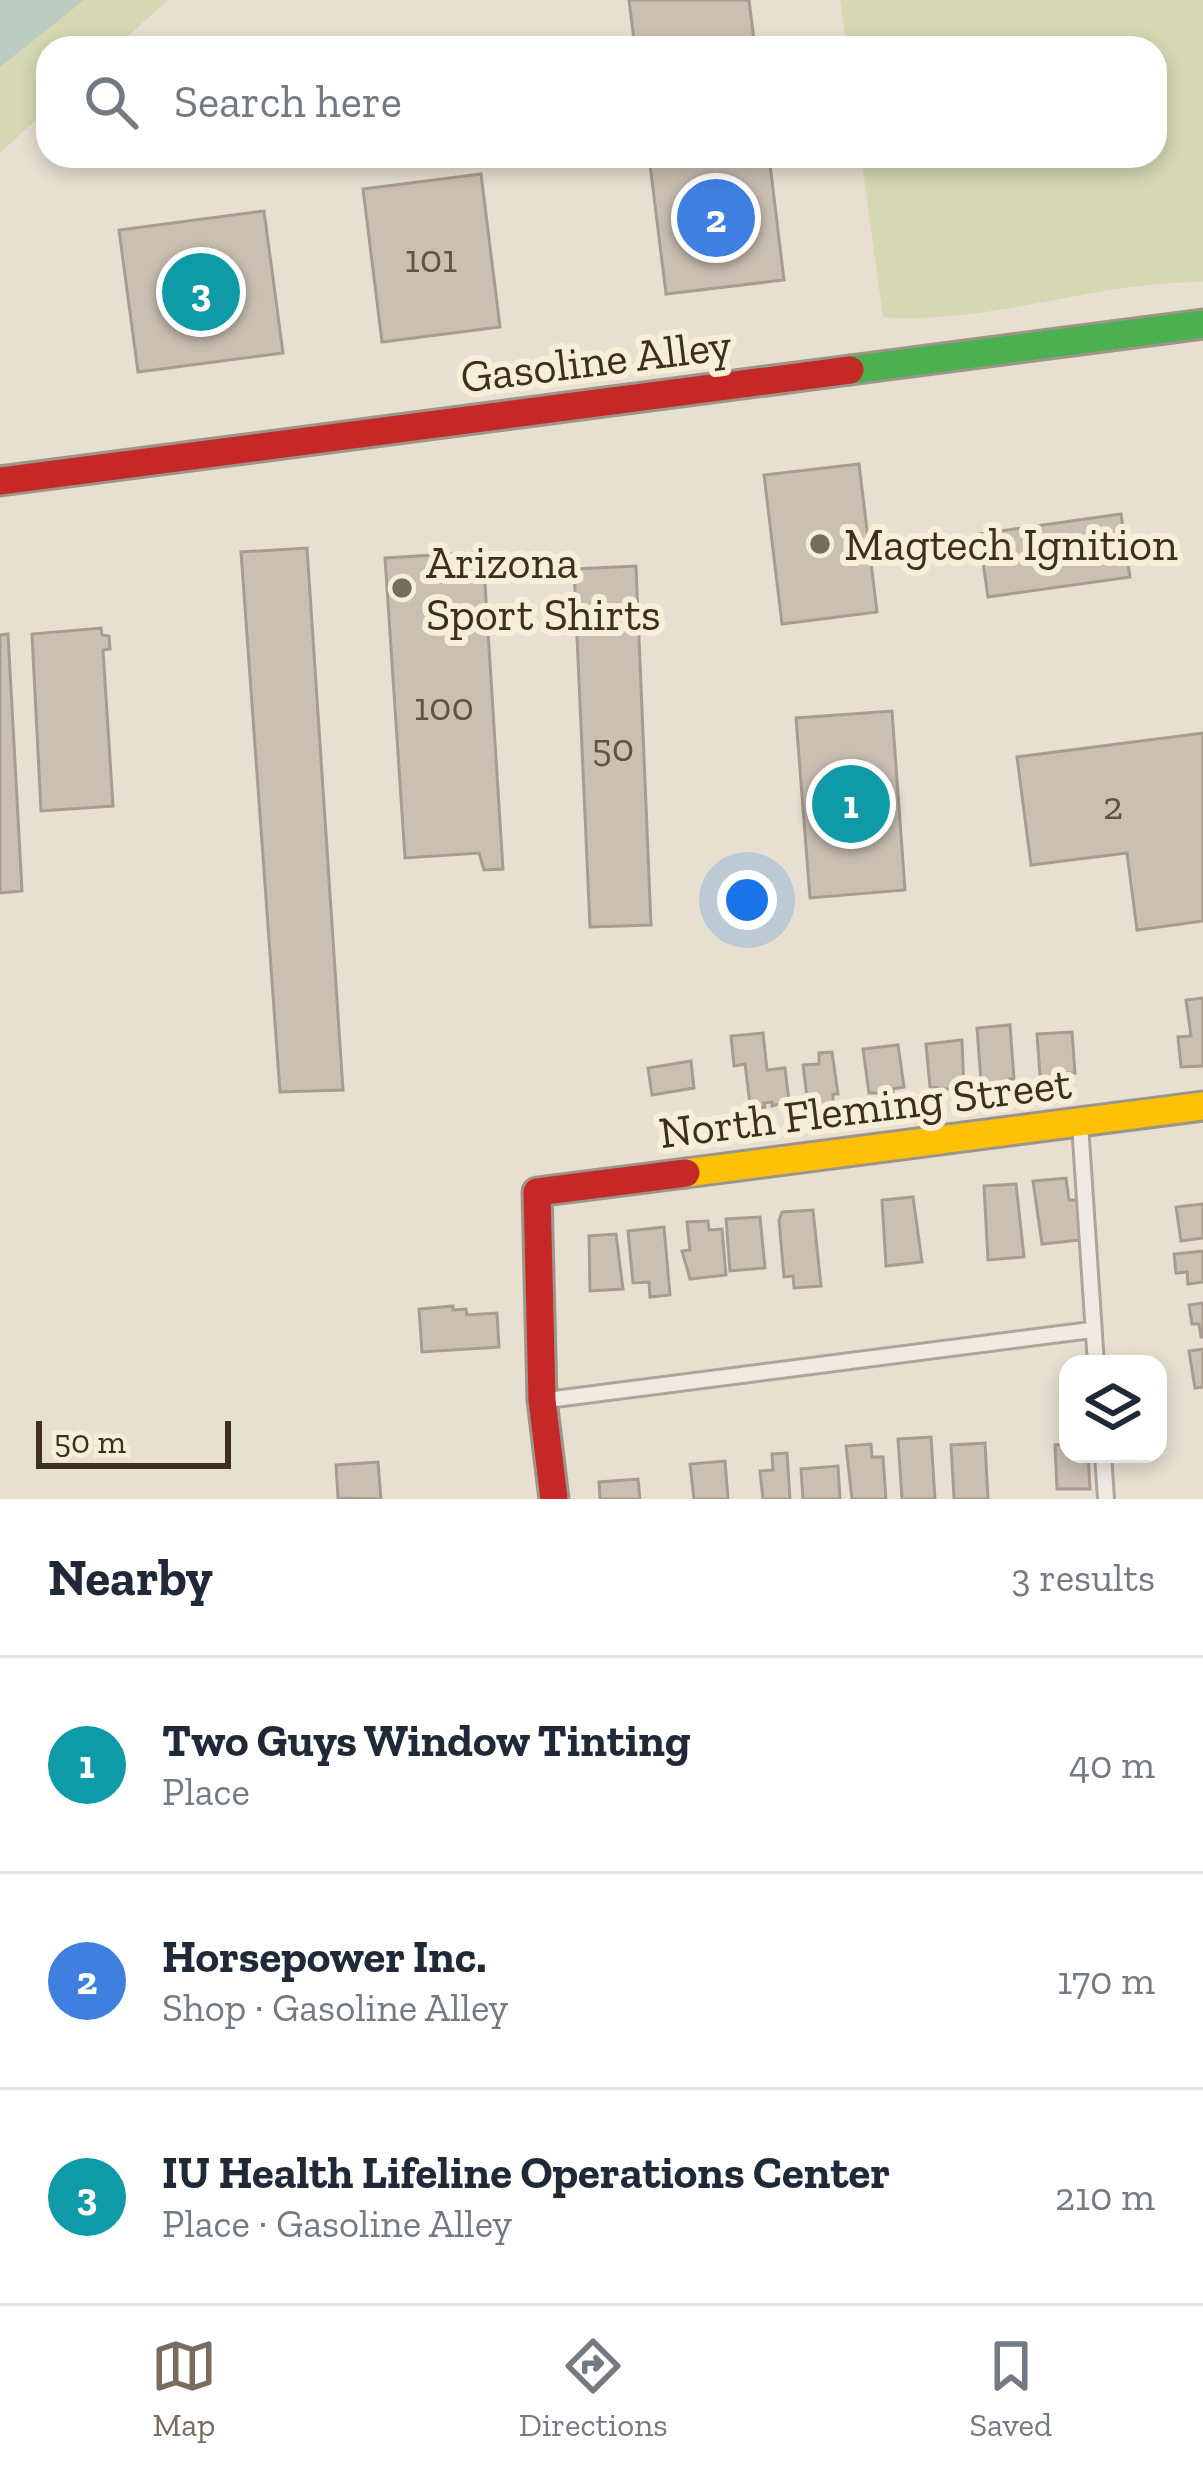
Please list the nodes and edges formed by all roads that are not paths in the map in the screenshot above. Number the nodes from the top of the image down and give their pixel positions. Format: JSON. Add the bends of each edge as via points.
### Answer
{"nodes":[{"id":1,"x":1203,"y":324,"type":"edge"},
{"id":2,"x":0,"y":481,"type":"edge"},
{"id":3,"x":1203,"y":1106,"type":"edge"},
{"id":4,"x":1079,"y":1122,"type":"junction"},
{"id":5,"x":1091,"y":1330,"type":"junction"},
{"id":6,"x":1095,"y":1355,"type":"edge"},
{"id":7,"x":542,"y":1400,"type":"junction"},
{"id":8,"x":1104,"y":1463,"type":"edge"},
{"id":9,"x":554,"y":1499,"type":"edge"},
{"id":10,"x":1106,"y":1499,"type":"edge"}],
"edges":[{"from":1,"to":2,"type":"street","name":"Gasoline Alley"},
{"from":3,"to":4,"type":"street","name":"North Fleming Street"},
{"from":4,"to":5,"type":"lane"},
{"from":4,"to":7,"type":"street","name":"North Fleming Street","via":[[537,1192]]},
{"from":5,"to":6,"type":"lane"},
{"from":5,"to":7,"type":"lane"},
{"from":7,"to":9,"type":"street"},
{"from":8,"to":10,"type":"lane"}]}
